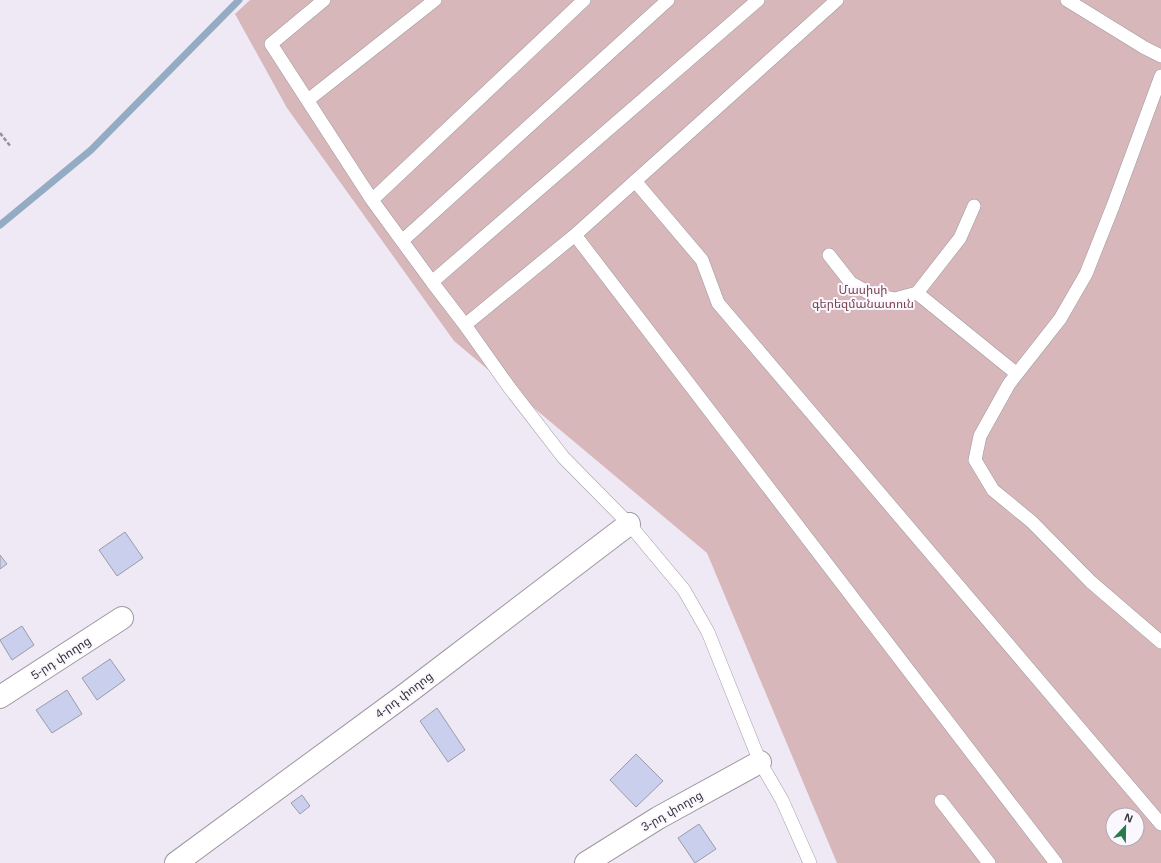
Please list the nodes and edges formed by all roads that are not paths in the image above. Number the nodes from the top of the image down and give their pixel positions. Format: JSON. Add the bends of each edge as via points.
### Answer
{"nodes":[{"id":1,"x":324,"y":0,"type":"edge"},
{"id":2,"x":435,"y":0,"type":"edge"},
{"id":3,"x":584,"y":0,"type":"edge"},
{"id":4,"x":668,"y":0,"type":"edge"},
{"id":5,"x":758,"y":0,"type":"edge"},
{"id":6,"x":837,"y":0,"type":"edge"},
{"id":7,"x":1067,"y":0,"type":"edge"},
{"id":8,"x":1161,"y":56,"type":"edge"},
{"id":9,"x":1161,"y":76,"type":"edge"},
{"id":10,"x":308,"y":100,"type":"junction"},
{"id":11,"x":635,"y":181,"type":"junction"},
{"id":12,"x":372,"y":200,"type":"junction"},
{"id":13,"x":974,"y":206,"type":"dead end"},
{"id":14,"x":575,"y":235,"type":"junction"},
{"id":15,"x":402,"y":241,"type":"junction"},
{"id":16,"x":829,"y":255,"type":"dead end"},
{"id":17,"x":432,"y":282,"type":"junction"},
{"id":18,"x":917,"y":293,"type":"junction"},
{"id":19,"x":466,"y":325,"type":"junction"},
{"id":20,"x":1017,"y":374,"type":"junction"},
{"id":21,"x":629,"y":524,"type":"junction"},
{"id":22,"x":122,"y":618,"type":"dead end"},
{"id":23,"x":1161,"y":642,"type":"edge"},
{"id":24,"x":0,"y":697,"type":"edge"},
{"id":25,"x":760,"y":762,"type":"junction"},
{"id":26,"x":941,"y":800,"type":"dead end"},
{"id":27,"x":1161,"y":824,"type":"edge"},
{"id":28,"x":176,"y":863,"type":"edge"},
{"id":29,"x":586,"y":863,"type":"edge"},
{"id":30,"x":810,"y":863,"type":"edge"},
{"id":31,"x":989,"y":863,"type":"edge"},
{"id":32,"x":1056,"y":863,"type":"edge"}],
"edges":[{"from":1,"to":10,"type":"lane","via":[[271,44]]},
{"from":2,"to":10,"type":"lane"},
{"from":3,"to":12,"type":"lane"},
{"from":4,"to":15,"type":"lane"},
{"from":5,"to":17,"type":"lane"},
{"from":6,"to":11,"type":"lane"},
{"from":7,"to":8,"type":"lane"},
{"from":9,"to":20,"type":"lane","via":[[1086,274],[1060,319]]},
{"from":10,"to":12,"type":"lane"},
{"from":11,"to":14,"type":"lane"},
{"from":11,"to":27,"type":"lane","via":[[702,260],[718,303]]},
{"from":12,"to":15,"type":"lane"},
{"from":13,"to":18,"type":"lane","via":[[960,238]]},
{"from":14,"to":19,"type":"lane"},
{"from":14,"to":32,"type":"lane"},
{"from":15,"to":17,"type":"lane"},
{"from":16,"to":18,"type":"lane","via":[[851,283],[871,294],[895,299]]},
{"from":17,"to":19,"type":"lane"},
{"from":18,"to":20,"type":"lane"},
{"from":19,"to":21,"type":"lane","via":[[509,387],[563,457]]},
{"from":20,"to":23,"type":"lane","via":[[980,436],[975,460],[993,490],[1032,522],[1091,582]]},
{"from":21,"to":25,"type":"lane","via":[[684,590],[708,632]]},
{"from":21,"to":28,"type":"street","name":"4-րդ փողոց","via":[[406,694]]},
{"from":22,"to":24,"type":"street","name":"5-րդ փողոց"},
{"from":25,"to":29,"type":"street","name":"3-րդ փողոց","via":[[658,818]]},
{"from":25,"to":30,"type":"lane","via":[[782,800]]},
{"from":26,"to":31,"type":"lane"}]}
